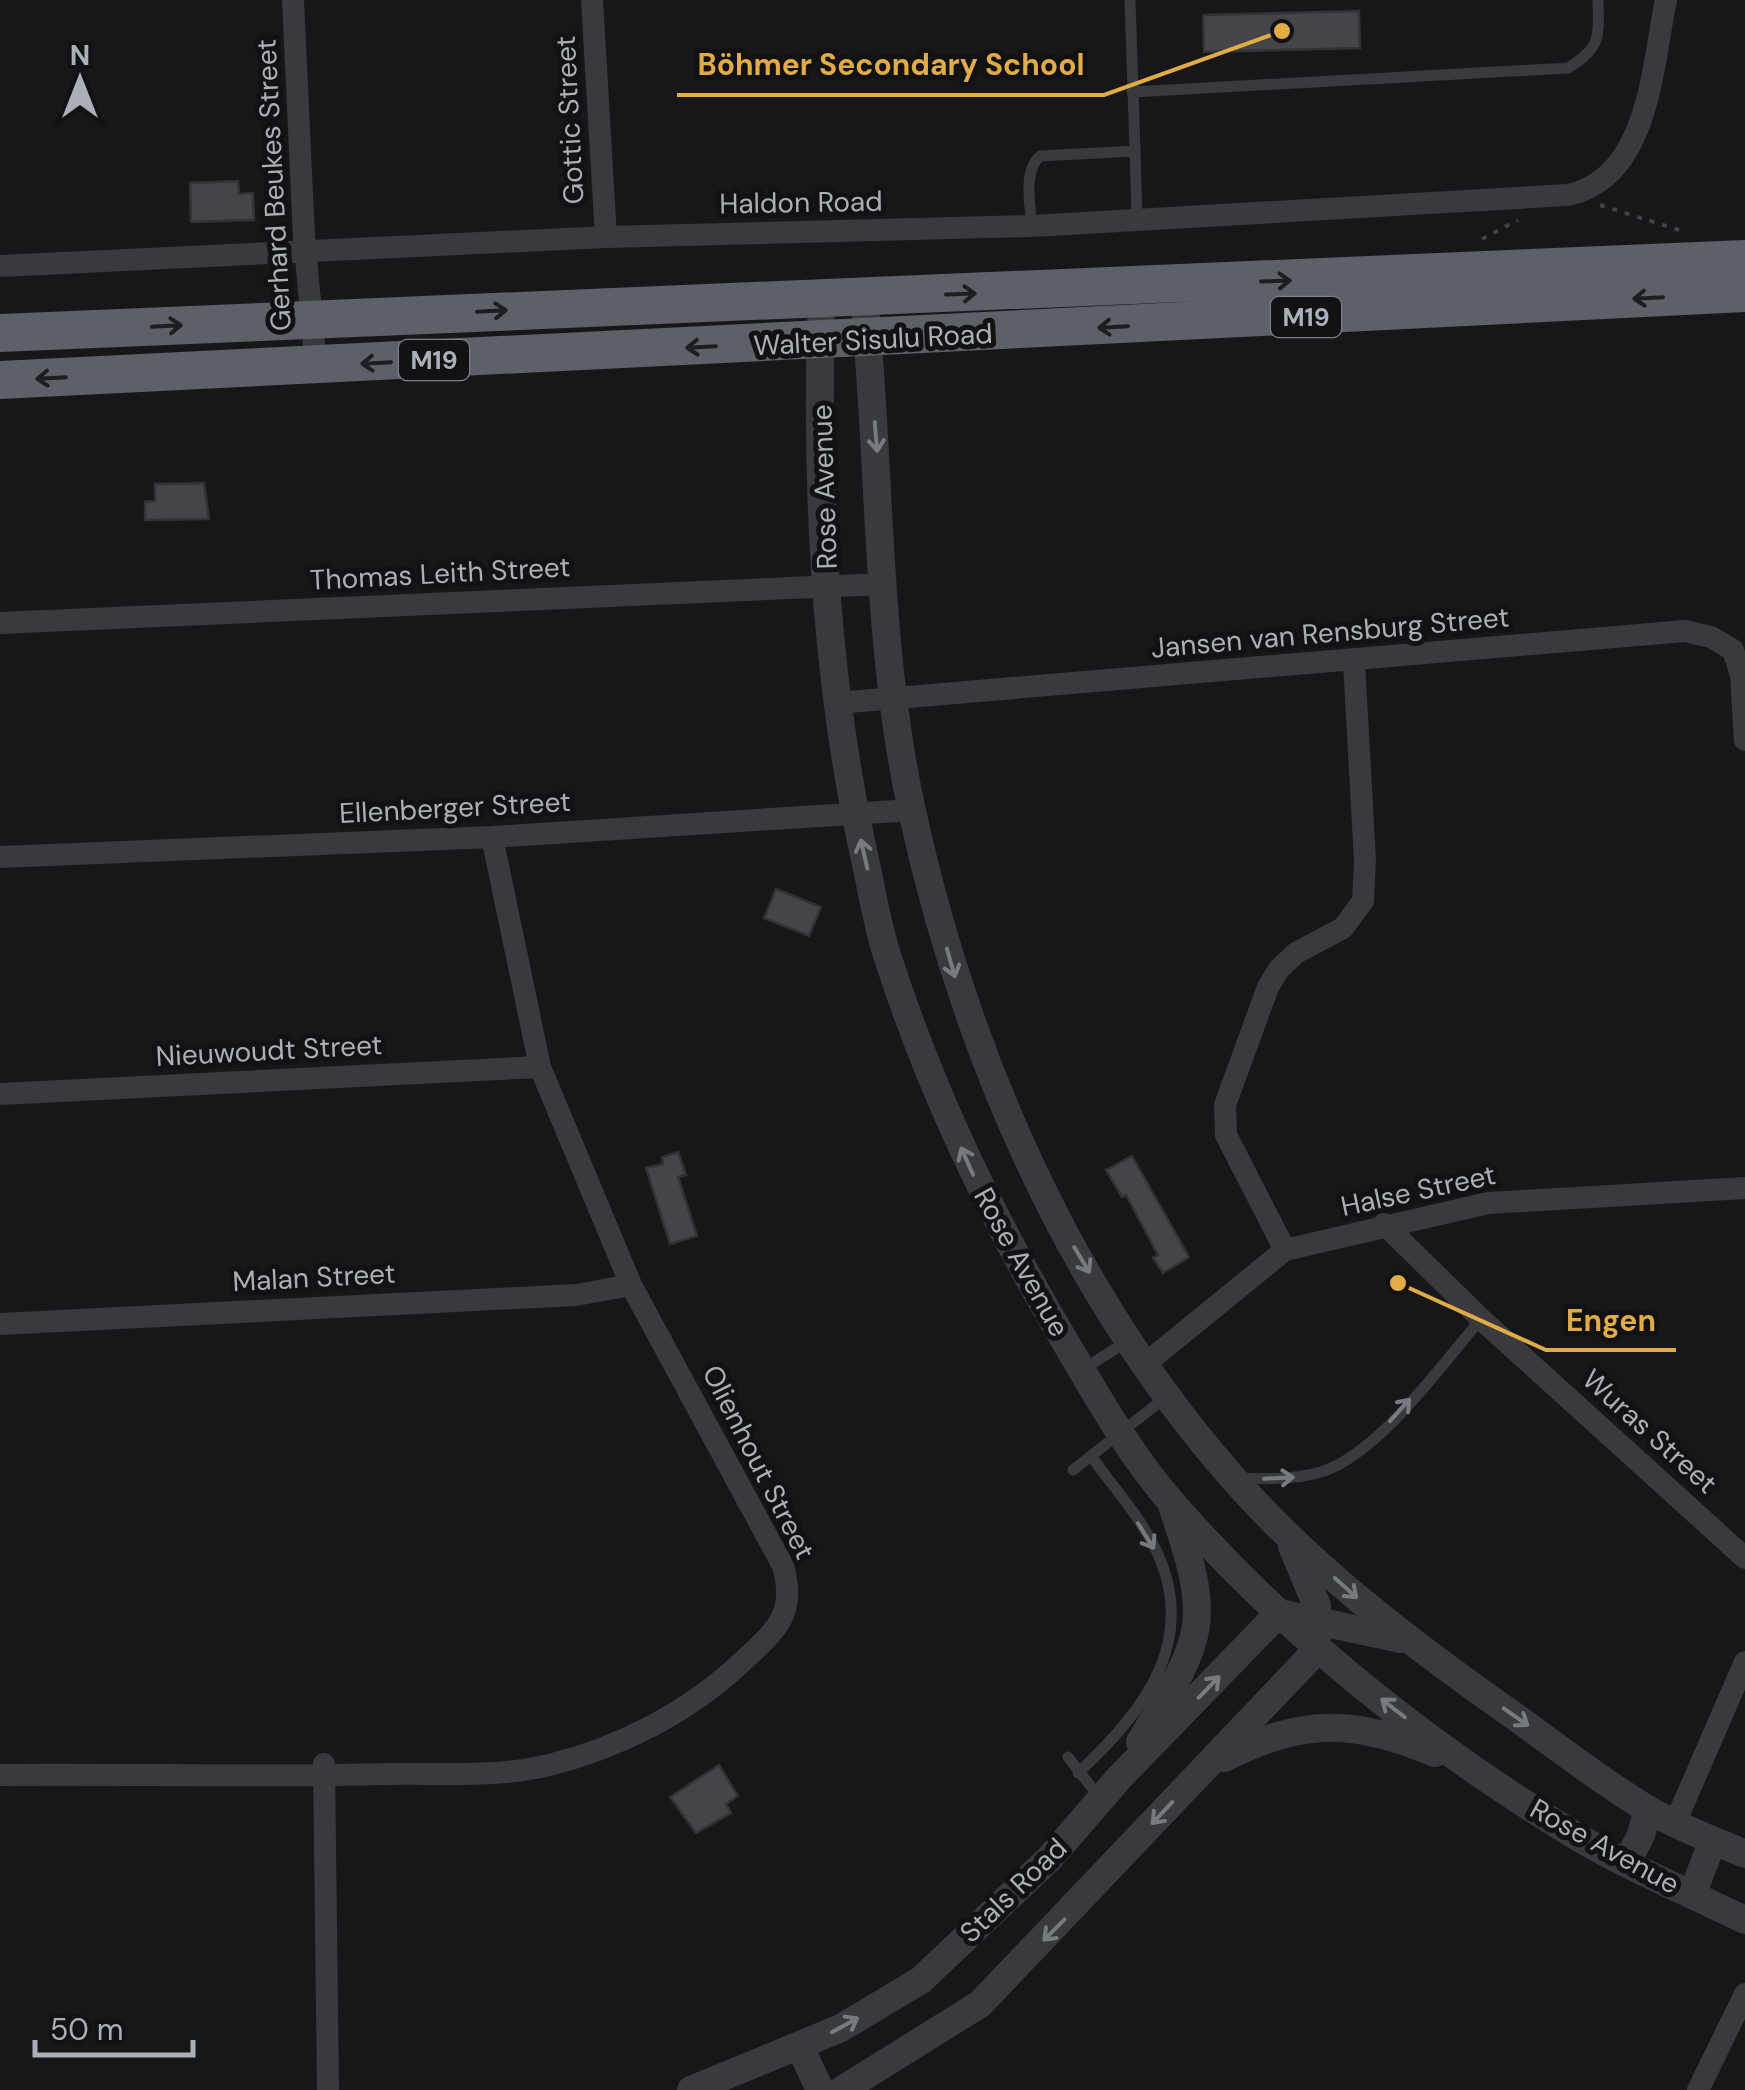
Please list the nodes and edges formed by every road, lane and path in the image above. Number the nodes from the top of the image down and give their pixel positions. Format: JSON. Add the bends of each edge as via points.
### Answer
{"nodes":[{"id":1,"x":292,"y":0,"type":"edge"},
{"id":2,"x":592,"y":0,"type":"edge"},
{"id":3,"x":1130,"y":0,"type":"edge"},
{"id":4,"x":1598,"y":0,"type":"edge"},
{"id":5,"x":1666,"y":0,"type":"edge"},
{"id":6,"x":1132,"y":92,"type":"junction"},
{"id":7,"x":1135,"y":151,"type":"junction"},
{"id":8,"x":1568,"y":195,"type":"junction"},
{"id":9,"x":1137,"y":219,"type":"junction"},
{"id":10,"x":1032,"y":226,"type":"junction"},
{"id":11,"x":1694,"y":235,"type":"dead end"},
{"id":12,"x":606,"y":237,"type":"junction"},
{"id":13,"x":1482,"y":239,"type":"dead end"},
{"id":14,"x":305,"y":254,"type":"junction"},
{"id":15,"x":1745,"y":259,"type":"edge"},
{"id":16,"x":0,"y":266,"type":"edge"},
{"id":17,"x":1179,"y":285,"type":"junction"},
{"id":18,"x":1414,"y":292,"type":"junction"},
{"id":19,"x":1745,"y":293,"type":"edge"},
{"id":20,"x":821,"y":298,"type":"junction"},
{"id":21,"x":864,"y":298,"type":"junction"},
{"id":22,"x":604,"y":306,"type":"junction"},
{"id":23,"x":309,"y":319,"type":"junction"},
{"id":24,"x":1182,"y":323,"type":"junction"},
{"id":25,"x":0,"y":333,"type":"edge"},
{"id":26,"x":868,"y":340,"type":"junction"},
{"id":27,"x":820,"y":342,"type":"junction"},
{"id":28,"x":605,"y":352,"type":"junction"},
{"id":29,"x":316,"y":366,"type":"junction"},
{"id":30,"x":0,"y":380,"type":"edge"},
{"id":31,"x":883,"y":584,"type":"junction"},
{"id":32,"x":826,"y":586,"type":"junction"},
{"id":33,"x":0,"y":623,"type":"edge"},
{"id":34,"x":1354,"y":662,"type":"junction"},
{"id":35,"x":892,"y":697,"type":"junction"},
{"id":36,"x":837,"y":703,"type":"junction"},
{"id":37,"x":1745,"y":740,"type":"edge"},
{"id":38,"x":912,"y":810,"type":"junction"},
{"id":39,"x":854,"y":814,"type":"junction"},
{"id":40,"x":492,"y":837,"type":"junction"},
{"id":41,"x":0,"y":857,"type":"edge"},
{"id":42,"x":540,"y":1067,"type":"junction"},
{"id":43,"x":0,"y":1094,"type":"edge"},
{"id":44,"x":1745,"y":1188,"type":"edge"},
{"id":45,"x":1384,"y":1224,"type":"junction"},
{"id":46,"x":1285,"y":1250,"type":"junction"},
{"id":47,"x":631,"y":1285,"type":"junction"},
{"id":48,"x":1482,"y":1319,"type":"junction"},
{"id":49,"x":0,"y":1324,"type":"edge"},
{"id":50,"x":1137,"y":1352,"type":"junction"},
{"id":51,"x":1082,"y":1370,"type":"junction"},
{"id":52,"x":1166,"y":1396,"type":"junction"},
{"id":53,"x":1121,"y":1431,"type":"junction"},
{"id":54,"x":1091,"y":1456,"type":"junction"},
{"id":55,"x":1073,"y":1470,"type":"dead end"},
{"id":56,"x":1232,"y":1478,"type":"junction"},
{"id":57,"x":1170,"y":1501,"type":"junction"},
{"id":58,"x":1285,"y":1533,"type":"junction"},
{"id":59,"x":1745,"y":1558,"type":"edge"},
{"id":60,"x":1279,"y":1613,"type":"junction"},
{"id":61,"x":1319,"y":1620,"type":"junction"},
{"id":62,"x":1408,"y":1641,"type":"junction"},
{"id":63,"x":1318,"y":1650,"type":"junction"},
{"id":64,"x":1745,"y":1662,"type":"edge"},
{"id":65,"x":1068,"y":1757,"type":"dead end"},
{"id":66,"x":1204,"y":1768,"type":"junction"},
{"id":67,"x":324,"y":1769,"type":"junction"},
{"id":68,"x":1473,"y":1770,"type":"junction"},
{"id":69,"x":1078,"y":1773,"type":"junction"},
{"id":70,"x":0,"y":1775,"type":"edge"},
{"id":71,"x":1110,"y":1788,"type":"junction"},
{"id":72,"x":1648,"y":1809,"type":"junction"},
{"id":73,"x":1674,"y":1823,"type":"junction"},
{"id":74,"x":1713,"y":1840,"type":"junction"},
{"id":75,"x":1745,"y":1854,"type":"edge"},
{"id":76,"x":1627,"y":1862,"type":"junction"},
{"id":77,"x":1692,"y":1894,"type":"junction"},
{"id":78,"x":1745,"y":1920,"type":"edge"},
{"id":79,"x":1745,"y":1994,"type":"edge"},
{"id":80,"x":800,"y":2047,"type":"junction"},
{"id":81,"x":328,"y":2090,"type":"edge"},
{"id":82,"x":691,"y":2090,"type":"edge"},
{"id":83,"x":820,"y":2090,"type":"edge"},
{"id":84,"x":842,"y":2090,"type":"edge"},
{"id":85,"x":1698,"y":2090,"type":"edge"}],
"edges":[{"from":1,"to":14,"type":"street","name":"Gerhard Beukes Street"},
{"from":2,"to":12,"type":"street","name":"Gottic Street"},
{"from":3,"to":6,"type":"lane"},
{"from":4,"to":6,"type":"lane","via":[[1599,35],[1590,54],[1568,68]]},
{"from":5,"to":8,"type":"street","name":"Haldon Road","via":[[1628,152],[1601,183]]},
{"from":6,"to":7,"type":"lane"},
{"from":7,"to":9,"type":"lane"},
{"from":7,"to":10,"type":"lane","via":[[1040,156],[1030,176]]},
{"from":8,"to":9,"type":"street","name":"Haldon Road"},
{"from":8,"to":11,"type":"path"},
{"from":8,"to":13,"type":"path"},
{"from":9,"to":10,"type":"street","name":"Haldon Road"},
{"from":10,"to":12,"type":"street","name":"Haldon Road"},
{"from":12,"to":14,"type":"street","name":"Haldon Road"},
{"from":14,"to":16,"type":"street","name":"Haldon Road"},
{"from":14,"to":23,"type":"street","name":"Gerhard Beukes Street"},
{"from":15,"to":18,"type":"highway","name":"Walter Sisulu Road","number":"M19"},
{"from":17,"to":18,"type":"highway","name":"Walter Sisulu Road","number":"M19","one_way":true},
{"from":21,"to":17,"type":"highway","name":"Walter Sisulu Road","number":"M19","one_way":true},
{"from":17,"to":24,"type":"highway"},
{"from":19,"to":18,"type":"highway","name":"Walter Sisulu Road","number":"M19","one_way":true},
{"from":18,"to":24,"type":"highway","name":"Walter Sisulu Road","number":"M19"},
{"from":20,"to":21,"type":"highway","name":"Walter Sisulu Road","number":"M19"},
{"from":20,"to":22,"type":"highway","name":"Walter Sisulu Road","number":"M19"},
{"from":20,"to":27,"type":"street","name":"Rose Avenue"},
{"from":21,"to":26,"type":"street","name":"Rose Avenue"},
{"from":23,"to":22,"type":"highway","name":"Walter Sisulu Road","number":"M19","one_way":true},
{"from":22,"to":28,"type":"highway"},
{"from":25,"to":23,"type":"highway","name":"Walter Sisulu Road","number":"M19","one_way":true},
{"from":23,"to":29,"type":"street","name":"Gerhard Beukes Street"},
{"from":24,"to":26,"type":"highway","name":"Walter Sisulu Road","number":"M19","one_way":true},
{"from":26,"to":27,"type":"highway","name":"Walter Sisulu Road","number":"M19"},
{"from":26,"to":31,"type":"street","name":"Rose Avenue","one_way":true},
{"from":27,"to":28,"type":"highway","name":"Walter Sisulu Road","number":"M19","one_way":true},
{"from":27,"to":32,"type":"street","name":"Rose Avenue"},
{"from":28,"to":29,"type":"highway","name":"Walter Sisulu Road","number":"M19","one_way":true},
{"from":29,"to":30,"type":"highway","name":"Walter Sisulu Road","number":"M19","one_way":true},
{"from":31,"to":32,"type":"street","name":"Thomas Leith Street"},
{"from":31,"to":35,"type":"street","name":"Rose Avenue"},
{"from":32,"to":33,"type":"street","name":"Thomas Leith Street"},
{"from":32,"to":36,"type":"street","name":"Rose Avenue"},
{"from":34,"to":35,"type":"street","name":"Jansen van Rensburg Street"},
{"from":34,"to":37,"type":"street","name":"Jansen van Rensburg Street","via":[[1685,631],[1733,650]]},
{"from":34,"to":46,"type":"street","via":[[1364,901],[1343,928],[1279,969],[1224,1105],[1226,1134]]},
{"from":35,"to":36,"type":"street","name":"Jansen van Rensburg Street"},
{"from":35,"to":38,"type":"street","name":"Rose Avenue"},
{"from":36,"to":39,"type":"street","name":"Rose Avenue"},
{"from":38,"to":39,"type":"street","name":"Ellenberger Street"},
{"from":38,"to":50,"type":"street","name":"Rose Avenue","one_way":true,"via":[[963,1005],[991,1078],[1059,1222]]},
{"from":39,"to":40,"type":"street","name":"Ellenberger Street"},
{"from":51,"to":39,"type":"street","name":"Rose Avenue","one_way":true,"via":[[991,1213],[940,1101],[887,956]]},
{"from":40,"to":41,"type":"street","name":"Ellenberger Street"},
{"from":40,"to":42,"type":"street","name":"Olienhout Street"},
{"from":42,"to":43,"type":"street","name":"Nieuwoudt Street"},
{"from":42,"to":47,"type":"street","name":"Olienhout Street"},
{"from":44,"to":45,"type":"street","name":"Halse Street","via":[[1488,1203]]},
{"from":45,"to":46,"type":"street","name":"Halse Street"},
{"from":45,"to":48,"type":"street","name":"Wuras Street"},
{"from":46,"to":50,"type":"street","name":"Halse Street"},
{"from":47,"to":49,"type":"street","name":"Malan Street","via":[[576,1295]]},
{"from":47,"to":67,"type":"street","name":"Olienhout Street","via":[[783,1566],[789,1602],[780,1623],[728,1675],[680,1710],[576,1756],[514,1771]]},
{"from":56,"to":48,"type":"lane","one_way":true,"via":[[1324,1471],[1390,1422]]},
{"from":48,"to":59,"type":"street","name":"Wuras Street"},
{"from":50,"to":51,"type":"lane"},
{"from":50,"to":52,"type":"street","name":"Rose Avenue"},
{"from":51,"to":53,"type":"street","name":"Rose Avenue"},
{"from":52,"to":53,"type":"lane"},
{"from":52,"to":56,"type":"street","name":"Rose Avenue"},
{"from":53,"to":54,"type":"lane"},
{"from":53,"to":57,"type":"street","name":"Rose Avenue"},
{"from":54,"to":55,"type":"lane"},
{"from":54,"to":69,"type":"lane","one_way":true,"via":[[1153,1543],[1169,1582],[1170,1621],[1163,1668],[1138,1713]]},
{"from":56,"to":58,"type":"street","name":"Rose Avenue"},
{"from":57,"to":60,"type":"street","name":"Rose Avenue"},
{"from":57,"to":71,"type":"street","via":[[1196,1581],[1196,1640]]},
{"from":58,"to":61,"type":"street"},
{"from":58,"to":62,"type":"street","name":"Rose Avenue","one_way":true},
{"from":60,"to":61,"type":"street"},
{"from":60,"to":63,"type":"street","name":"Rose Avenue"},
{"from":71,"to":60,"type":"street","name":"Stals Road","one_way":true},
{"from":61,"to":62,"type":"street"},
{"from":61,"to":63,"type":"street"},
{"from":62,"to":72,"type":"street","name":"Rose Avenue","one_way":true},
{"from":63,"to":66,"type":"street","name":"Stals Road"},
{"from":68,"to":63,"type":"street","name":"Rose Avenue","one_way":true},
{"from":64,"to":73,"type":"street"},
{"from":65,"to":69,"type":"lane"},
{"from":66,"to":68,"type":"street","via":[[1257,1742],[1332,1725],[1385,1732]]},
{"from":66,"to":84,"type":"street","name":"Stals Road","one_way":true,"via":[[980,2004]]},
{"from":67,"to":70,"type":"street","name":"Olienhout Street"},
{"from":67,"to":81,"type":"street"},
{"from":68,"to":76,"type":"street","name":"Rose Avenue"},
{"from":69,"to":71,"type":"lane"},
{"from":80,"to":71,"type":"street","name":"Stals Road","one_way":true,"via":[[921,1980],[1049,1859]]},
{"from":72,"to":73,"type":"street","name":"Rose Avenue"},
{"from":72,"to":76,"type":"street"},
{"from":73,"to":74,"type":"street","name":"Rose Avenue"},
{"from":74,"to":75,"type":"street","name":"Rose Avenue"},
{"from":74,"to":77,"type":"street"},
{"from":76,"to":77,"type":"street","name":"Rose Avenue"},
{"from":77,"to":78,"type":"street","name":"Rose Avenue"},
{"from":79,"to":85,"type":"street"},
{"from":80,"to":82,"type":"street","name":"Stals Road"},
{"from":80,"to":83,"type":"street"}]}
